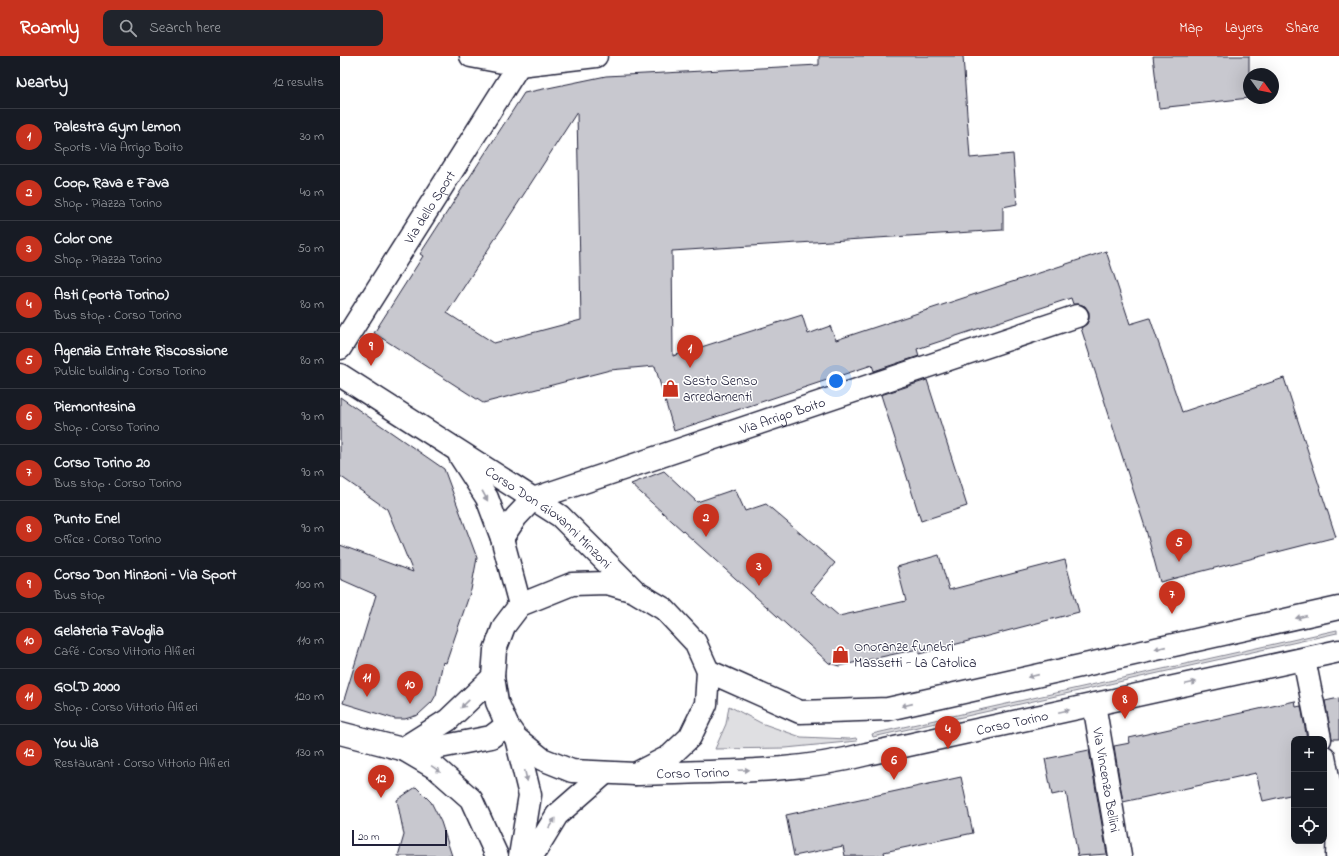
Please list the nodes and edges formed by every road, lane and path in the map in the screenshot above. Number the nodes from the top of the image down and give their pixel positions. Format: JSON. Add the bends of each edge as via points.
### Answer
{"nodes":[{"id":1,"x":471,"y":56,"type":"edge"},
{"id":2,"x":596,"y":56,"type":"edge"},
{"id":3,"x":519,"y":65,"type":"junction"},
{"id":4,"x":1077,"y":316,"type":"dead end"},
{"id":5,"x":340,"y":348,"type":"edge"},
{"id":6,"x":340,"y":375,"type":"edge"},
{"id":7,"x":457,"y":452,"type":"junction"},
{"id":8,"x":534,"y":499,"type":"junction"},
{"id":9,"x":502,"y":538,"type":"junction"},
{"id":10,"x":634,"y":591,"type":"junction"},
{"id":11,"x":520,"y":604,"type":"junction"},
{"id":12,"x":1339,"y":608,"type":"edge"},
{"id":13,"x":1339,"y":651,"type":"edge"},
{"id":14,"x":1304,"y":659,"type":"junction"},
{"id":15,"x":708,"y":671,"type":"junction"},
{"id":16,"x":493,"y":677,"type":"junction"},
{"id":17,"x":1094,"y":704,"type":"junction"},
{"id":18,"x":512,"y":731,"type":"junction"},
{"id":19,"x":340,"y":733,"type":"edge"},
{"id":20,"x":1319,"y":736,"type":"edge"},
{"id":21,"x":402,"y":749,"type":"junction"},
{"id":22,"x":1327,"y":772,"type":"edge"},
{"id":23,"x":605,"y":773,"type":"junction"},
{"id":24,"x":635,"y":774,"type":"junction"},
{"id":25,"x":497,"y":856,"type":"edge"},
{"id":26,"x":520,"y":856,"type":"edge"},
{"id":27,"x":532,"y":856,"type":"edge"},
{"id":28,"x":1120,"y":856,"type":"edge"},
{"id":29,"x":1337,"y":856,"type":"edge"}],
"edges":[{"from":1,"to":3,"type":"main road"},
{"from":2,"to":3,"type":"main road"},
{"from":3,"to":5,"type":"main road","name":"Via dello Sport"},
{"from":4,"to":8,"type":"main road","name":"Via Arrigo Boito"},
{"from":6,"to":7,"type":"main road","name":"Corso Don Giovanni Minzoni"},
{"from":7,"to":8,"type":"main road","name":"Corso Don Giovanni Minzoni"},
{"from":7,"to":9,"type":"main road","name":"Corso Don Giovanni Minzoni","one_way":true,"via":[[487,498]]},
{"from":8,"to":9,"type":"main road","via":[[516,517]]},
{"from":8,"to":10,"type":"main road","name":"Corso Don Giovanni Minzoni","via":[[560,516]]},
{"from":9,"to":11,"type":"main road","name":"Corso Don Giovanni Minzoni"},
{"from":10,"to":11,"type":"main road","via":[[607,583],[572,584]]},
{"from":10,"to":15,"type":"main road","via":[[664,608],[695,642]]},
{"from":11,"to":16,"type":"main road","via":[[504,626],[495,650]]},
{"from":12,"to":15,"type":"main road","one_way":true,"via":[[888,709],[800,712]]},
{"from":13,"to":14,"type":"main road","name":"Corso Torino"},
{"from":17,"to":14,"type":"main road","name":"Corso Torino","one_way":true},
{"from":14,"to":20,"type":"main road"},
{"from":15,"to":24,"type":"main road","via":[[706,704],[690,736],[670,756]]},
{"from":16,"to":18,"type":"main road","via":[[497,702]]},
{"from":16,"to":21,"type":"main road","one_way":true,"via":[[448,720]]},
{"from":24,"to":17,"type":"main road","name":"Corso Torino","one_way":true,"via":[[776,769],[834,762]]},
{"from":17,"to":28,"type":"main road","name":"Via Vincenzo Bellini"},
{"from":18,"to":21,"type":"main road","via":[[430,749]]},
{"from":18,"to":23,"type":"main road","name":"Corso Torino","via":[[542,759],[572,771]]},
{"from":18,"to":26,"type":"main road","one_way":true,"via":[[530,794]]},
{"from":19,"to":21,"type":"main road"},
{"from":21,"to":25,"type":"main road","one_way":true,"via":[[437,769],[471,799]]},
{"from":22,"to":29,"type":"main road","via":[[1338,827]]},
{"from":23,"to":24,"type":"main road","name":"Corso Torino"},
{"from":27,"to":23,"type":"main road","one_way":true,"via":[[558,815]]}]}
